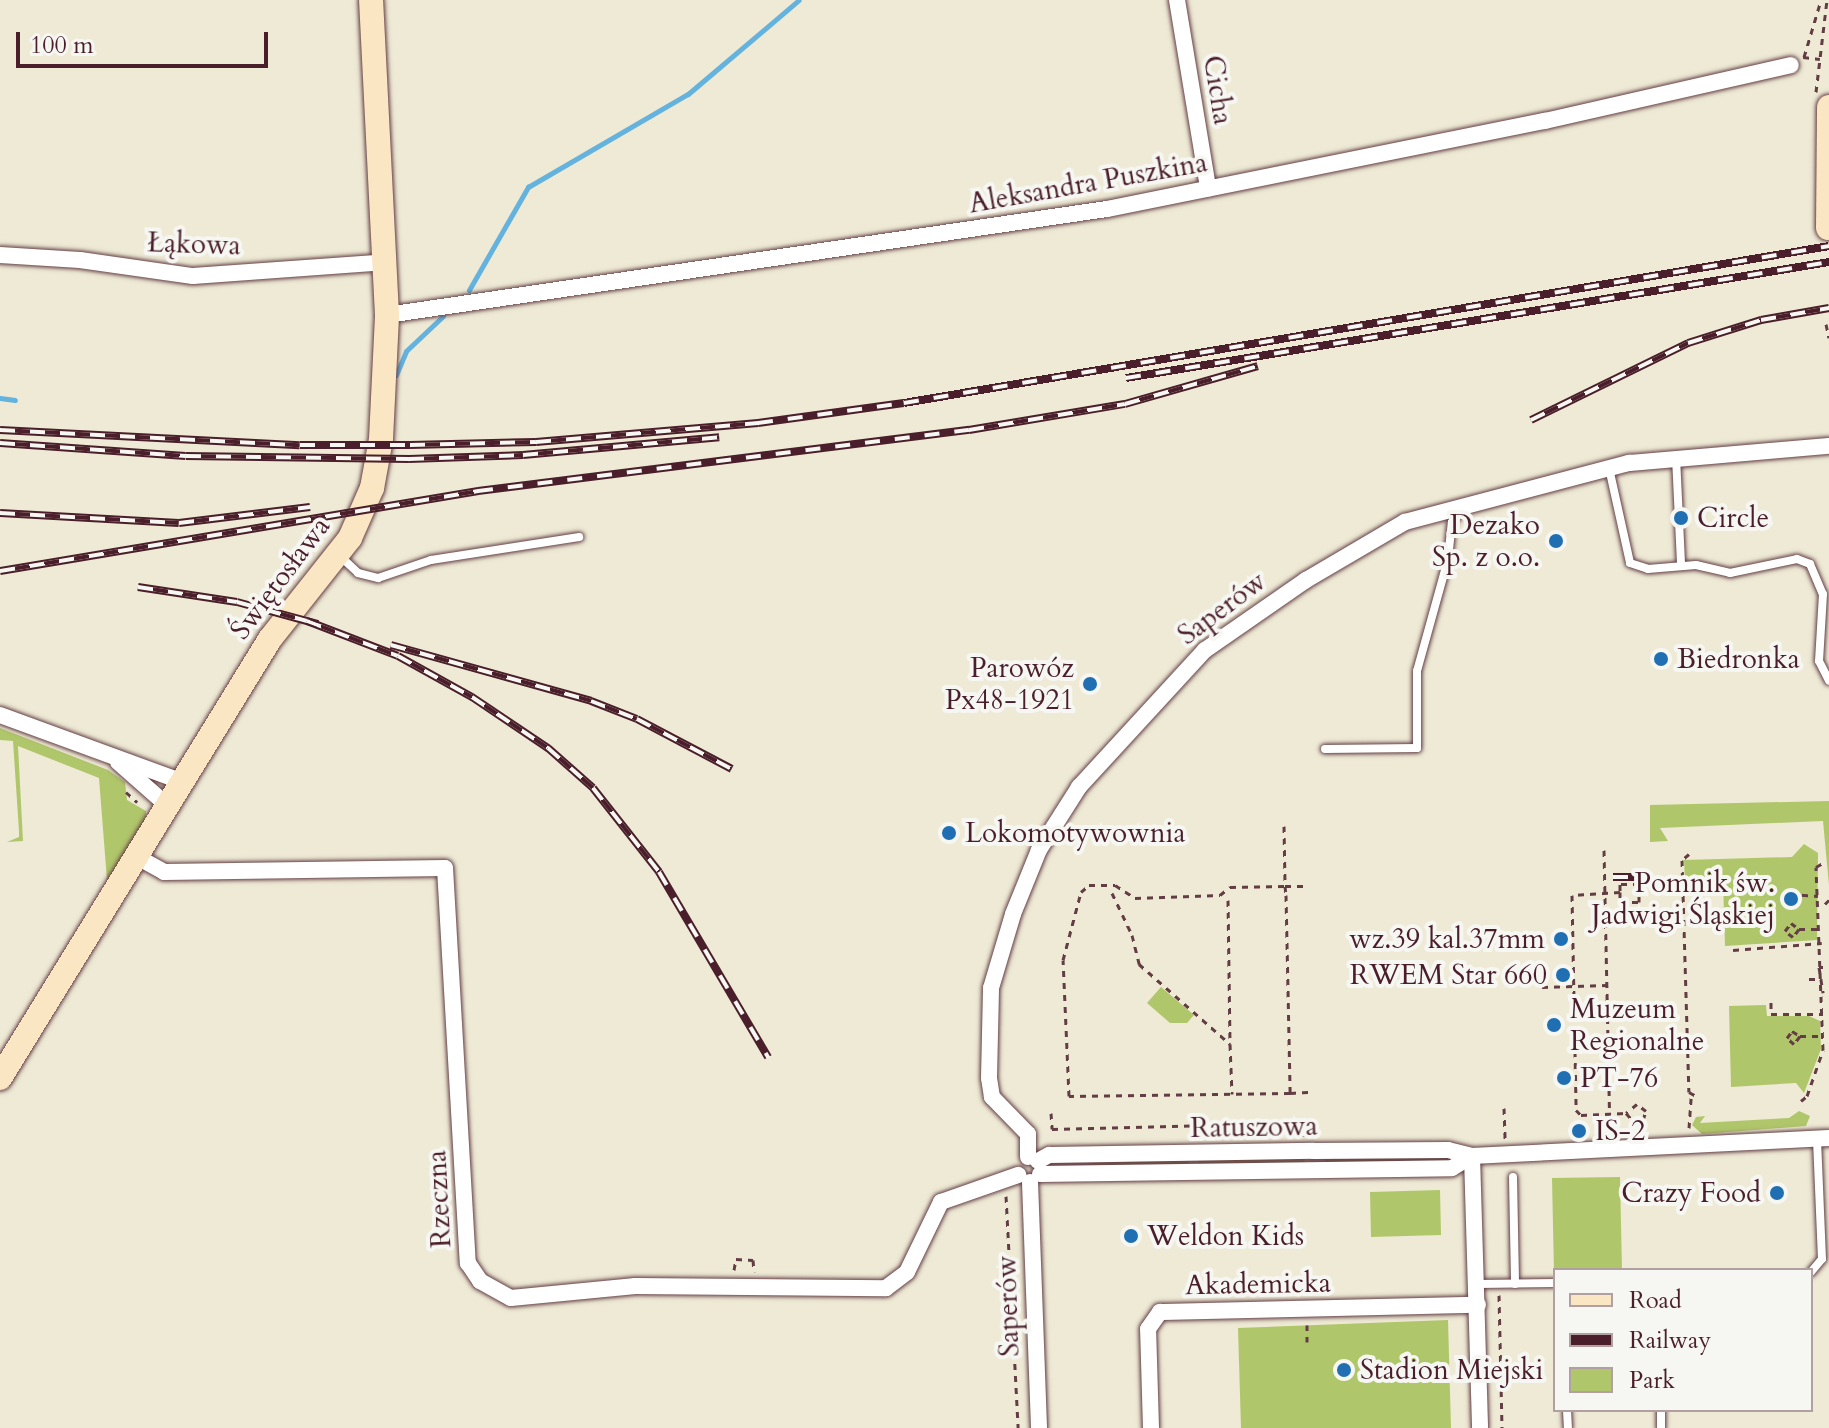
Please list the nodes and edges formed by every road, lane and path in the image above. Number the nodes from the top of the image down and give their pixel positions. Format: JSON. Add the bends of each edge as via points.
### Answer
{"nodes":[{"id":1,"x":371,"y":0,"type":"edge"},
{"id":2,"x":1177,"y":0,"type":"edge"},
{"id":3,"x":1821,"y":0,"type":"edge"},
{"id":4,"x":1820,"y":59,"type":"dead end"},
{"id":5,"x":1796,"y":60,"type":"junction"},
{"id":6,"x":1829,"y":107,"type":"edge"},
{"id":7,"x":1208,"y":188,"type":"junction"},
{"id":8,"x":1828,"y":228,"type":"edge"},
{"id":9,"x":0,"y":255,"type":"edge"},
{"id":10,"x":386,"y":262,"type":"junction"},
{"id":11,"x":387,"y":315,"type":"junction"},
{"id":12,"x":1826,"y":324,"type":"dead end"},
{"id":13,"x":1829,"y":338,"type":"edge"},
{"id":14,"x":1829,"y":446,"type":"edge"},
{"id":15,"x":1676,"y":456,"type":"junction"},
{"id":16,"x":1609,"y":467,"type":"junction"},
{"id":17,"x":1467,"y":505,"type":"junction"},
{"id":18,"x":579,"y":537,"type":"dead end"},
{"id":19,"x":338,"y":554,"type":"junction"},
{"id":20,"x":1681,"y":565,"type":"junction"},
{"id":21,"x":1829,"y":681,"type":"edge"},
{"id":22,"x":0,"y":715,"type":"edge"},
{"id":23,"x":1325,"y":749,"type":"dead end"},
{"id":24,"x":114,"y":758,"type":"junction"},
{"id":25,"x":183,"y":782,"type":"junction"},
{"id":26,"x":169,"y":807,"type":"junction"},
{"id":27,"x":1284,"y":826,"type":"dead end"},
{"id":28,"x":1604,"y":850,"type":"dead end"},
{"id":29,"x":1689,"y":854,"type":"dead end"},
{"id":30,"x":139,"y":858,"type":"junction"},
{"id":31,"x":1823,"y":863,"type":"dead end"},
{"id":32,"x":1285,"y":886,"type":"junction"},
{"id":33,"x":1308,"y":886,"type":"dead end"},
{"id":34,"x":1605,"y":892,"type":"junction"},
{"id":35,"x":1620,"y":892,"type":"junction"},
{"id":36,"x":1112,"y":893,"type":"dead end"},
{"id":37,"x":1818,"y":896,"type":"junction"},
{"id":38,"x":1795,"y":899,"type":"dead end"},
{"id":39,"x":1228,"y":900,"type":"dead end"},
{"id":40,"x":1799,"y":929,"type":"dead end"},
{"id":41,"x":1821,"y":929,"type":"junction"},
{"id":42,"x":1822,"y":943,"type":"junction"},
{"id":43,"x":1733,"y":950,"type":"dead end"},
{"id":44,"x":1809,"y":979,"type":"dead end"},
{"id":45,"x":1821,"y":979,"type":"junction"},
{"id":46,"x":1829,"y":979,"type":"edge"},
{"id":47,"x":1607,"y":985,"type":"junction"},
{"id":48,"x":1542,"y":987,"type":"dead end"},
{"id":49,"x":1574,"y":987,"type":"junction"},
{"id":50,"x":1771,"y":1002,"type":"dead end"},
{"id":51,"x":1823,"y":1014,"type":"junction"},
{"id":52,"x":1800,"y":1036,"type":"dead end"},
{"id":53,"x":1823,"y":1036,"type":"junction"},
{"id":54,"x":1230,"y":1044,"type":"junction"},
{"id":55,"x":5,"y":1062,"type":"edge"},
{"id":56,"x":1312,"y":1092,"type":"dead end"},
{"id":57,"x":1290,"y":1093,"type":"junction"},
{"id":58,"x":1232,"y":1094,"type":"junction"},
{"id":59,"x":1690,"y":1095,"type":"junction"},
{"id":60,"x":1698,"y":1097,"type":"dead end"},
{"id":61,"x":1801,"y":1101,"type":"dead end"},
{"id":62,"x":1692,"y":1106,"type":"dead end"},
{"id":63,"x":1504,"y":1108,"type":"dead end"},
{"id":64,"x":1051,"y":1113,"type":"dead end"},
{"id":65,"x":1610,"y":1113,"type":"junction"},
{"id":66,"x":1626,"y":1113,"type":"junction"},
{"id":67,"x":1823,"y":1138,"type":"edge"},
{"id":68,"x":1611,"y":1140,"type":"dead end"},
{"id":69,"x":1505,"y":1143,"type":"dead end"},
{"id":70,"x":1303,"y":1144,"type":"dead end"},
{"id":71,"x":1472,"y":1156,"type":"junction"},
{"id":72,"x":1031,"y":1170,"type":"junction"},
{"id":73,"x":1513,"y":1177,"type":"dead end"},
{"id":74,"x":1001,"y":1181,"type":"junction"},
{"id":75,"x":1813,"y":1270,"type":"edge"},
{"id":76,"x":727,"y":1275,"type":"dead end"},
{"id":77,"x":760,"y":1276,"type":"dead end"},
{"id":78,"x":1553,"y":1283,"type":"edge"},
{"id":79,"x":1478,"y":1284,"type":"junction"},
{"id":80,"x":1502,"y":1284,"type":"junction"},
{"id":81,"x":1515,"y":1284,"type":"junction"},
{"id":82,"x":1478,"y":1305,"type":"junction"},
{"id":83,"x":1018,"y":1428,"type":"edge"},
{"id":84,"x":1039,"y":1428,"type":"edge"},
{"id":85,"x":1151,"y":1428,"type":"edge"},
{"id":86,"x":1480,"y":1428,"type":"edge"},
{"id":87,"x":1502,"y":1428,"type":"edge"}],
"edges":[{"from":1,"to":10,"type":"street","name":"Świętosława"},
{"from":2,"to":7,"type":"street","name":"Cicha"},
{"from":3,"to":5,"type":"path"},
{"from":4,"to":5,"type":"path"},
{"from":5,"to":7,"type":"street","name":"Aleksandra Puszkina","via":[[1641,101]]},
{"from":6,"to":8,"type":"street"},
{"from":7,"to":11,"type":"street","name":"Aleksandra Puszkina","via":[[903,241]]},
{"from":9,"to":10,"type":"street","name":"Łąkowa","via":[[193,276]]},
{"from":10,"to":11,"type":"street","name":"Świętosława"},
{"from":11,"to":19,"type":"street","name":"Świętosława","via":[[376,470],[364,511]]},
{"from":12,"to":13,"type":"path"},
{"from":14,"to":15,"type":"street","name":"Saperów"},
{"from":15,"to":16,"type":"street","name":"Saperów"},
{"from":15,"to":20,"type":"lane"},
{"from":16,"to":17,"type":"street","name":"Saperów"},
{"from":16,"to":20,"type":"lane","via":[[1630,563],[1648,569]]},
{"from":17,"to":23,"type":"lane","via":[[1452,522],[1448,559],[1417,671],[1417,748]]},
{"from":17,"to":72,"type":"street","name":"Saperów","via":[[1405,522],[1246,619],[1179,674],[1100,761],[1058,818],[1016,904],[988,1013],[992,1097],[1022,1122]]},
{"from":18,"to":19,"type":"lane","via":[[431,560],[378,578],[358,573]]},
{"from":19,"to":25,"type":"street","name":"Świętosława","via":[[271,637]]},
{"from":20,"to":21,"type":"lane","via":[[1730,573],[1797,559],[1810,564],[1823,594],[1819,661]]},
{"from":22,"to":24,"type":"street"},
{"from":24,"to":25,"type":"street"},
{"from":24,"to":26,"type":"street"},
{"from":25,"to":26,"type":"street","name":"Świętosława"},
{"from":26,"to":30,"type":"street","name":"Świętosława"},
{"from":27,"to":32,"type":"path"},
{"from":28,"to":34,"type":"path"},
{"from":29,"to":59,"type":"path","via":[[1682,860]]},
{"from":30,"to":55,"type":"street","name":"Świętosława"},
{"from":30,"to":74,"type":"street","name":"Rzeczna","via":[[164,872],[445,868],[468,1263],[480,1281],[511,1298],[635,1286],[886,1288],[907,1272],[941,1202]]},
{"from":31,"to":37,"type":"path","via":[[1816,867]]},
{"from":32,"to":33,"type":"path"},
{"from":32,"to":57,"type":"path"},
{"from":32,"to":58,"type":"path","via":[[1135,898],[1122,887],[1089,885],[1075,901],[1063,960],[1069,1096]]},
{"from":34,"to":35,"type":"path"},
{"from":34,"to":47,"type":"path"},
{"from":34,"to":49,"type":"path","via":[[1572,895]]},
{"from":35,"to":35,"type":"path","via":[[1620,884],[1639,884],[1639,902],[1620,902]]},
{"from":36,"to":54,"type":"path","via":[[1139,964]]},
{"from":37,"to":38,"type":"path"},
{"from":37,"to":41,"type":"path"},
{"from":39,"to":54,"type":"path"},
{"from":40,"to":41,"type":"path"},
{"from":41,"to":42,"type":"path"},
{"from":42,"to":43,"type":"path"},
{"from":42,"to":45,"type":"path"},
{"from":44,"to":45,"type":"path"},
{"from":45,"to":46,"type":"path"},
{"from":45,"to":51,"type":"path"},
{"from":47,"to":49,"type":"path"},
{"from":47,"to":65,"type":"path"},
{"from":48,"to":49,"type":"path"},
{"from":49,"to":65,"type":"path","via":[[1576,1110],[1581,1115]]},
{"from":50,"to":51,"type":"path","via":[[1771,1014]]},
{"from":51,"to":53,"type":"path"},
{"from":52,"to":53,"type":"path"},
{"from":53,"to":61,"type":"path","via":[[1820,1062]]},
{"from":54,"to":58,"type":"path"},
{"from":56,"to":57,"type":"path"},
{"from":57,"to":58,"type":"path"},
{"from":59,"to":60,"type":"path"},
{"from":59,"to":62,"type":"path"},
{"from":63,"to":69,"type":"path"},
{"from":64,"to":70,"type":"path","via":[[1052,1129],[1303,1123]]},
{"from":65,"to":66,"type":"path"},
{"from":65,"to":68,"type":"path"},
{"from":66,"to":66,"type":"path","via":[[1637,1104],[1646,1111],[1639,1123]]},
{"from":67,"to":71,"type":"street","name":"Ratuszowa"},
{"from":67,"to":75,"type":"lane","via":[[1822,1259]]},
{"from":71,"to":72,"type":"street","name":"Ratuszowa","via":[[1452,1168]]},
{"from":71,"to":79,"type":"street"},
{"from":72,"to":74,"type":"street","name":"Rzeczna"},
{"from":72,"to":84,"type":"street","name":"Saperów"},
{"from":73,"to":81,"type":"lane"},
{"from":74,"to":83,"type":"path","via":[[1010,1206]]},
{"from":76,"to":77,"type":"path","via":[[736,1259],[745,1259],[753,1260]]},
{"from":78,"to":81,"type":"lane"},
{"from":79,"to":80,"type":"lane"},
{"from":79,"to":82,"type":"street"},
{"from":80,"to":81,"type":"lane"},
{"from":80,"to":87,"type":"path"},
{"from":82,"to":85,"type":"street","name":"Akademicka","via":[[1160,1312],[1148,1329]]},
{"from":82,"to":86,"type":"street"}]}
